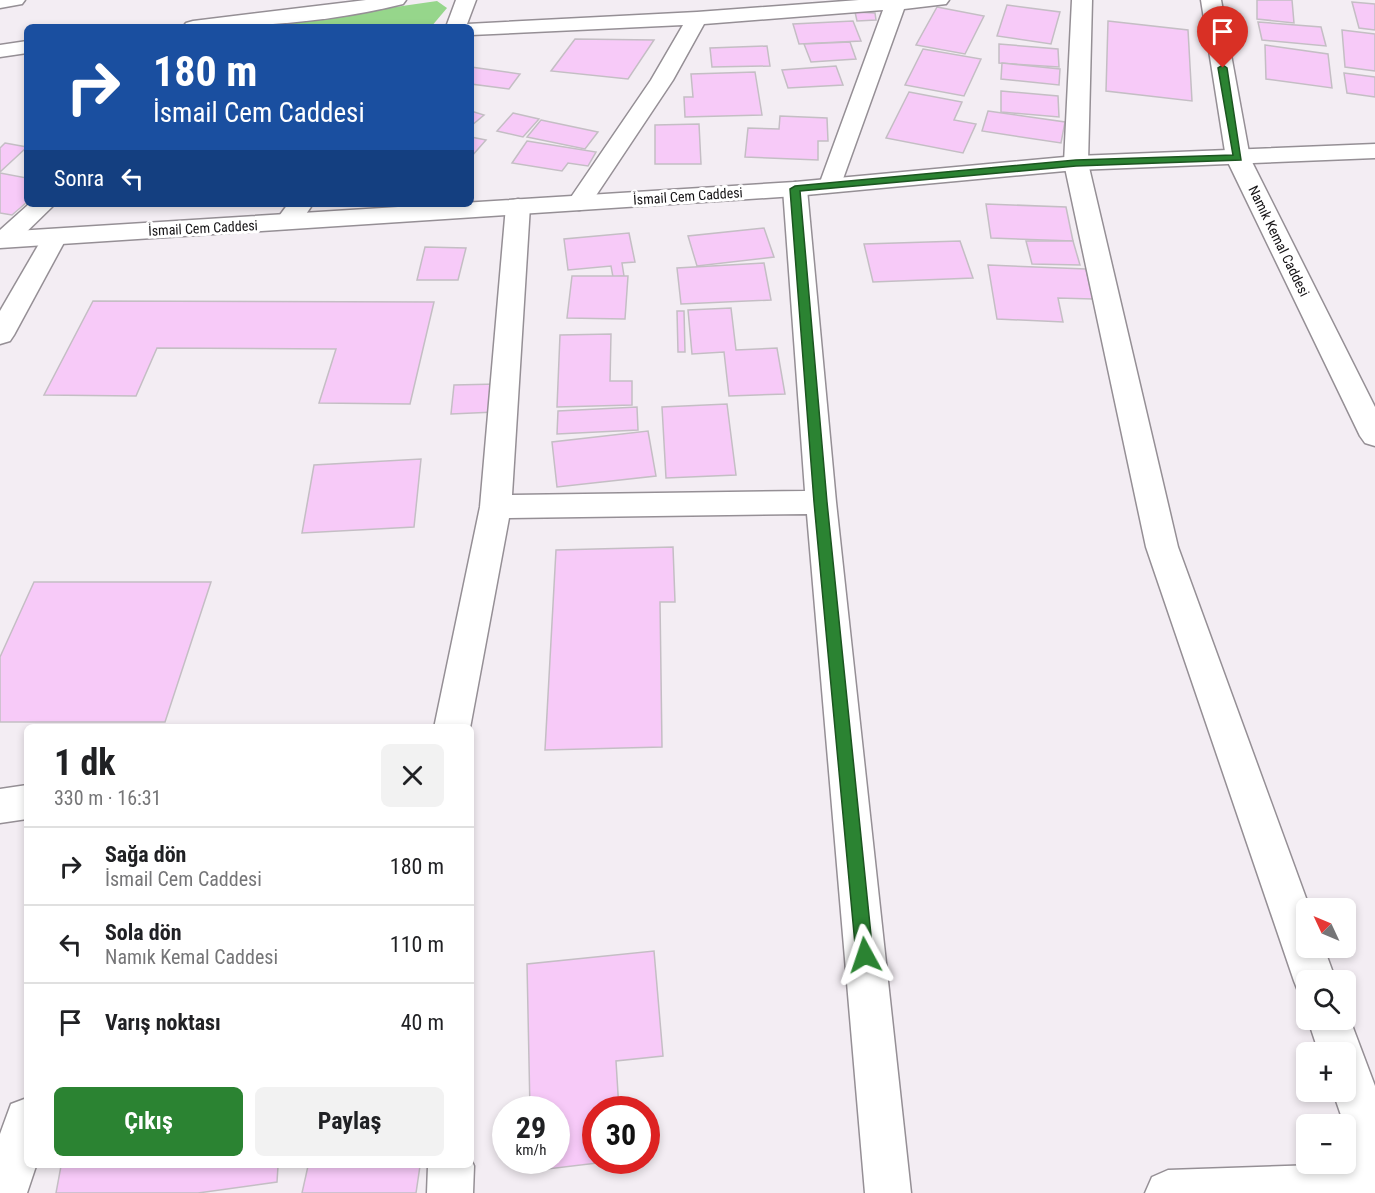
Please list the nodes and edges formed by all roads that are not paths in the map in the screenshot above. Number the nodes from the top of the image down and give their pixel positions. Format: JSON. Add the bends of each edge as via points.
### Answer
{"nodes":[{"id":1,"x":15,"y":0,"type":"edge"},
{"id":2,"x":396,"y":0,"type":"edge"},
{"id":3,"x":466,"y":0,"type":"edge"},
{"id":4,"x":939,"y":0,"type":"edge"},
{"id":5,"x":1082,"y":0,"type":"edge"},
{"id":6,"x":1211,"y":0,"type":"edge"},
{"id":7,"x":897,"y":1,"type":"edge"},
{"id":8,"x":0,"y":2,"type":"edge"},
{"id":9,"x":697,"y":18,"type":"junction"},
{"id":10,"x":232,"y":24,"type":"edge"},
{"id":11,"x":457,"y":24,"type":"edge"},
{"id":12,"x":474,"y":29,"type":"edge"},
{"id":13,"x":24,"y":47,"type":"edge"},
{"id":14,"x":0,"y":51,"type":"edge"},
{"id":15,"x":1375,"y":151,"type":"edge"},
{"id":16,"x":1238,"y":158,"type":"junction"},
{"id":17,"x":1076,"y":163,"type":"junction"},
{"id":18,"x":831,"y":185,"type":"junction"},
{"id":19,"x":795,"y":189,"type":"junction"},
{"id":20,"x":579,"y":203,"type":"junction"},
{"id":21,"x":518,"y":206,"type":"junction"},
{"id":22,"x":40,"y":207,"type":"edge"},
{"id":23,"x":293,"y":213,"type":"edge"},
{"id":24,"x":55,"y":237,"type":"junction"},
{"id":25,"x":2,"y":240,"type":"edge"},
{"id":26,"x":0,"y":335,"type":"edge"},
{"id":27,"x":1375,"y":436,"type":"edge"},
{"id":28,"x":821,"y":502,"type":"junction"},
{"id":29,"x":496,"y":507,"type":"junction"},
{"id":30,"x":453,"y":724,"type":"edge"},
{"id":31,"x":24,"y":802,"type":"edge"},
{"id":32,"x":0,"y":806,"type":"edge"},
{"id":33,"x":1311,"y":970,"type":"edge"},
{"id":34,"x":1356,"y":1095,"type":"edge"},
{"id":35,"x":24,"y":1130,"type":"edge"},
{"id":36,"x":1375,"y":1150,"type":"edge"},
{"id":37,"x":452,"y":1168,"type":"edge"},
{"id":38,"x":1375,"y":1179,"type":"edge"},
{"id":39,"x":1310,"y":1190,"type":"edge"},
{"id":40,"x":4,"y":1193,"type":"edge"},
{"id":41,"x":450,"y":1193,"type":"edge"},
{"id":42,"x":888,"y":1193,"type":"edge"},
{"id":43,"x":1167,"y":1193,"type":"edge"}],
"edges":[{"from":1,"to":8,"type":"main road"},
{"from":2,"to":10,"type":"main road"},
{"from":3,"to":11,"type":"main road"},
{"from":4,"to":7,"type":"main road"},
{"from":5,"to":17,"type":"main road"},
{"from":6,"to":16,"type":"main road","name":"Namık Kemal Caddesi"},
{"from":7,"to":9,"type":"main road"},
{"from":7,"to":18,"type":"main road"},
{"from":9,"to":12,"type":"main road"},
{"from":9,"to":20,"type":"main road","via":[[662,80]]},
{"from":13,"to":14,"type":"main road"},
{"from":15,"to":16,"type":"main road","name":"İsmail Cem Caddesi"},
{"from":16,"to":17,"type":"main road","name":"İsmail Cem Caddesi"},
{"from":16,"to":27,"type":"main road","name":"Namık Kemal Caddesi"},
{"from":17,"to":18,"type":"main road","name":"İsmail Cem Caddesi"},
{"from":17,"to":33,"type":"main road","via":[[1162,547]]},
{"from":18,"to":19,"type":"main road","name":"İsmail Cem Caddesi"},
{"from":19,"to":20,"type":"main road","name":"İsmail Cem Caddesi"},
{"from":19,"to":28,"type":"main road"},
{"from":20,"to":21,"type":"main road","name":"İsmail Cem Caddesi"},
{"from":21,"to":23,"type":"main road","name":"İsmail Cem Caddesi"},
{"from":21,"to":29,"type":"main road"},
{"from":22,"to":25,"type":"main road"},
{"from":23,"to":24,"type":"main road","name":"İsmail Cem Caddesi"},
{"from":24,"to":25,"type":"main road","name":"İsmail Cem Caddesi"},
{"from":24,"to":26,"type":"main road"},
{"from":28,"to":29,"type":"main road"},
{"from":28,"to":42,"type":"main road"},
{"from":29,"to":30,"type":"main road"},
{"from":31,"to":32,"type":"main road"},
{"from":34,"to":36,"type":"main road"},
{"from":35,"to":40,"type":"main road"},
{"from":37,"to":41,"type":"main road"},
{"from":38,"to":39,"type":"main road"},
{"from":39,"to":43,"type":"main road"}]}
